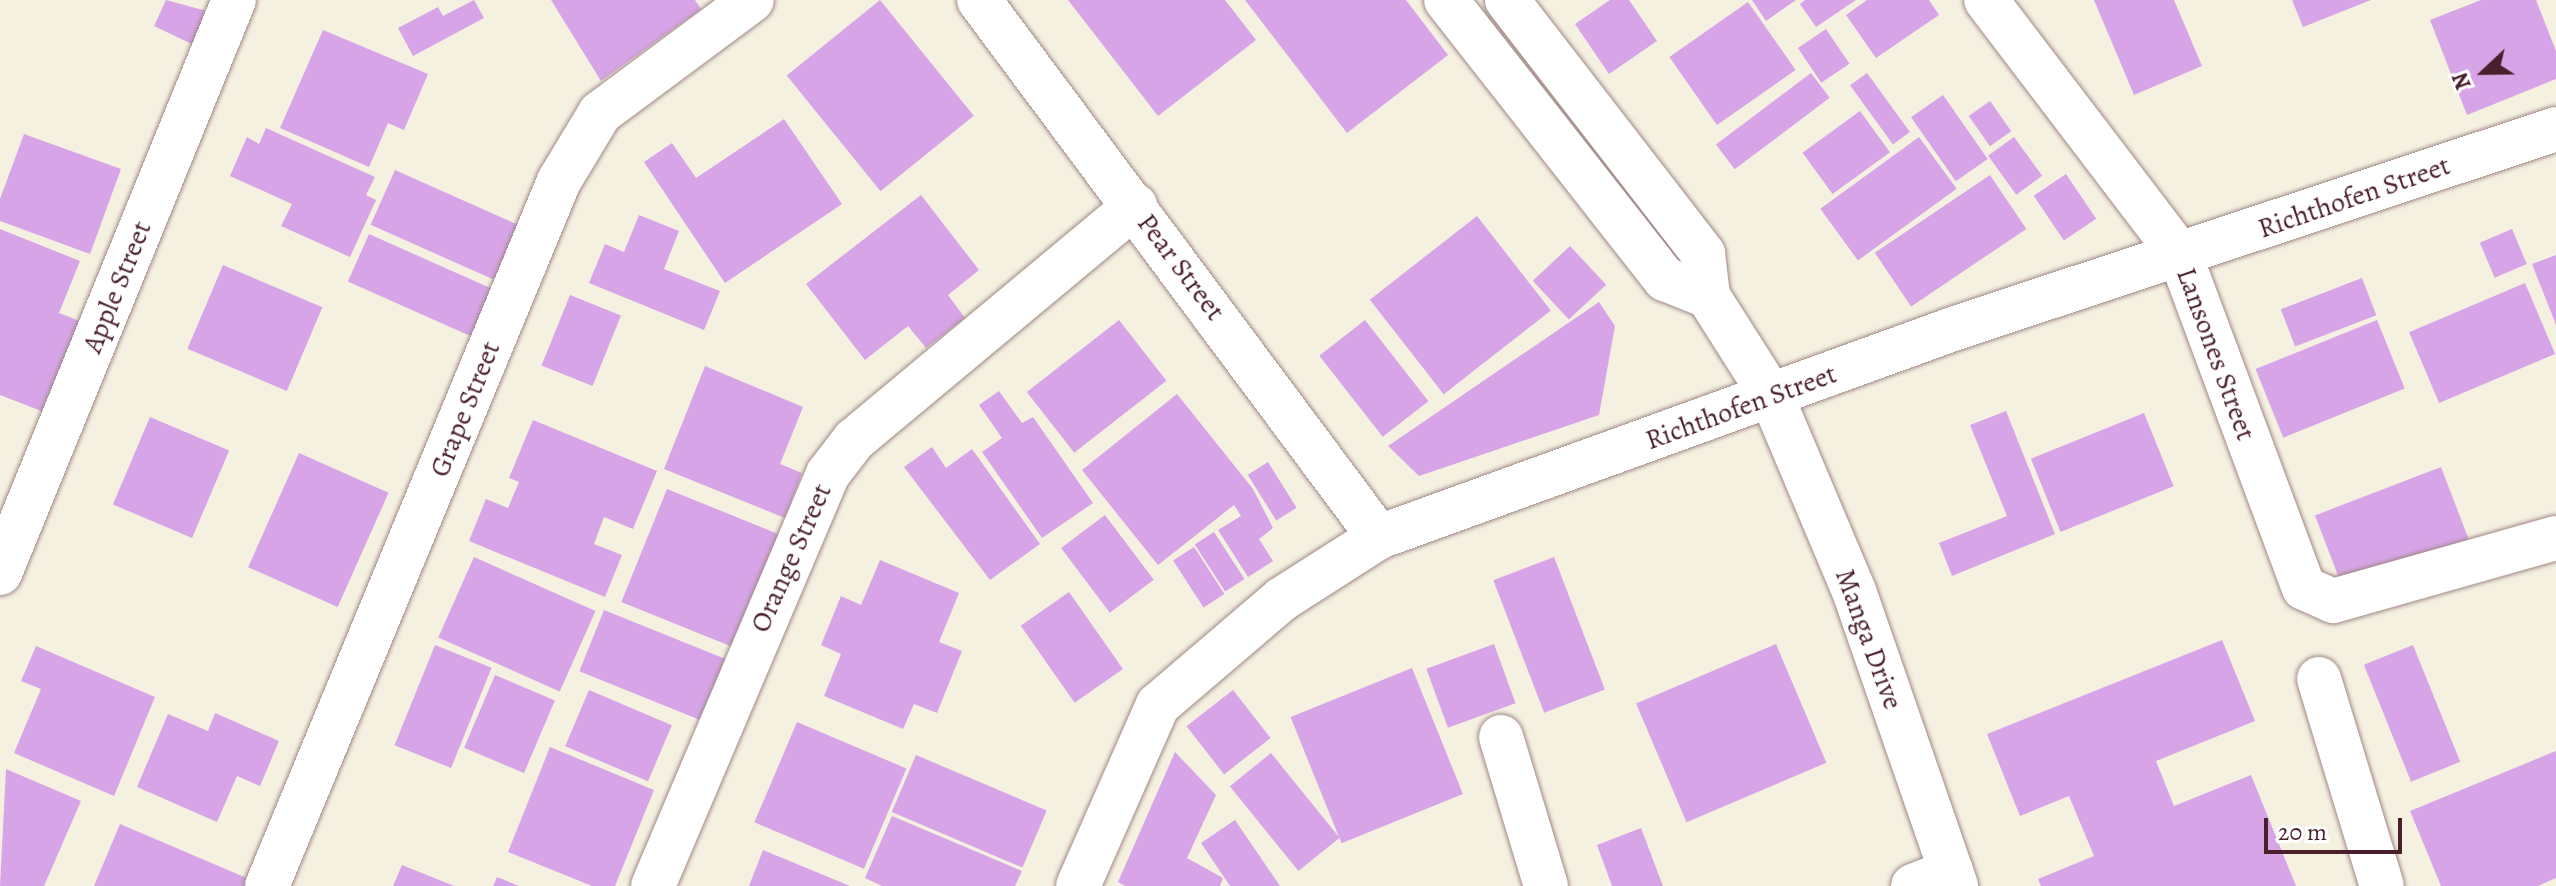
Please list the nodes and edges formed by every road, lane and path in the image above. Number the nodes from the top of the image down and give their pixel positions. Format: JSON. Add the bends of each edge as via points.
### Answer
{"nodes":[{"id":1,"x":234,"y":0,"type":"edge"},
{"id":2,"x":752,"y":0,"type":"edge"},
{"id":3,"x":979,"y":0,"type":"edge"},
{"id":4,"x":1446,"y":0,"type":"edge"},
{"id":5,"x":1507,"y":0,"type":"edge"},
{"id":6,"x":1986,"y":0,"type":"edge"},
{"id":7,"x":1568,"y":78,"type":"junction"},
{"id":8,"x":1527,"y":107,"type":"junction"},
{"id":9,"x":2556,"y":129,"type":"edge"},
{"id":10,"x":1135,"y":206,"type":"junction"},
{"id":11,"x":2180,"y":255,"type":"junction"},
{"id":12,"x":1708,"y":296,"type":"junction"},
{"id":13,"x":1772,"y":397,"type":"junction"},
{"id":14,"x":1379,"y":537,"type":"junction"},
{"id":15,"x":2556,"y":538,"type":"edge"},
{"id":16,"x":0,"y":573,"type":"edge"},
{"id":17,"x":2319,"y":679,"type":"dead end"},
{"id":18,"x":1501,"y":737,"type":"dead end"},
{"id":19,"x":1940,"y":881,"type":"edge"},
{"id":20,"x":267,"y":886,"type":"edge"},
{"id":21,"x":653,"y":886,"type":"edge"},
{"id":22,"x":1078,"y":886,"type":"edge"},
{"id":23,"x":1546,"y":886,"type":"edge"},
{"id":24,"x":2382,"y":886,"type":"edge"}],
"edges":[{"from":1,"to":16,"type":"street","name":"Apple Street"},
{"from":2,"to":20,"type":"street","name":"Grape Street","via":[[600,113],[559,181]]},
{"from":3,"to":10,"type":"street","name":"Pear Street"},
{"from":4,"to":8,"type":"street"},
{"from":5,"to":7,"type":"street"},
{"from":6,"to":11,"type":"street","name":"Lansones Street"},
{"from":7,"to":8,"type":"street"},
{"from":7,"to":12,"type":"street","via":[[1703,254]]},
{"from":8,"to":12,"type":"street","via":[[1665,279]]},
{"from":9,"to":11,"type":"street","name":"Richthofen Street"},
{"from":10,"to":14,"type":"street","name":"Pear Street"},
{"from":10,"to":21,"type":"street","name":"Orange Street","via":[[854,440],[828,474]]},
{"from":11,"to":13,"type":"street","name":"Richthofen Street"},
{"from":11,"to":15,"type":"street","name":"Lansones Street","via":[[2304,588],[2333,601]]},
{"from":12,"to":13,"type":"street","name":"Manga Drive"},
{"from":13,"to":14,"type":"street","name":"Richthofen Street"},
{"from":13,"to":19,"type":"street","name":"Manga Drive","via":[[1854,591]]},
{"from":14,"to":22,"type":"street","name":"Richthofen Street","via":[[1282,599],[1158,705]]},
{"from":17,"to":24,"type":"street"},
{"from":18,"to":23,"type":"street"}]}
